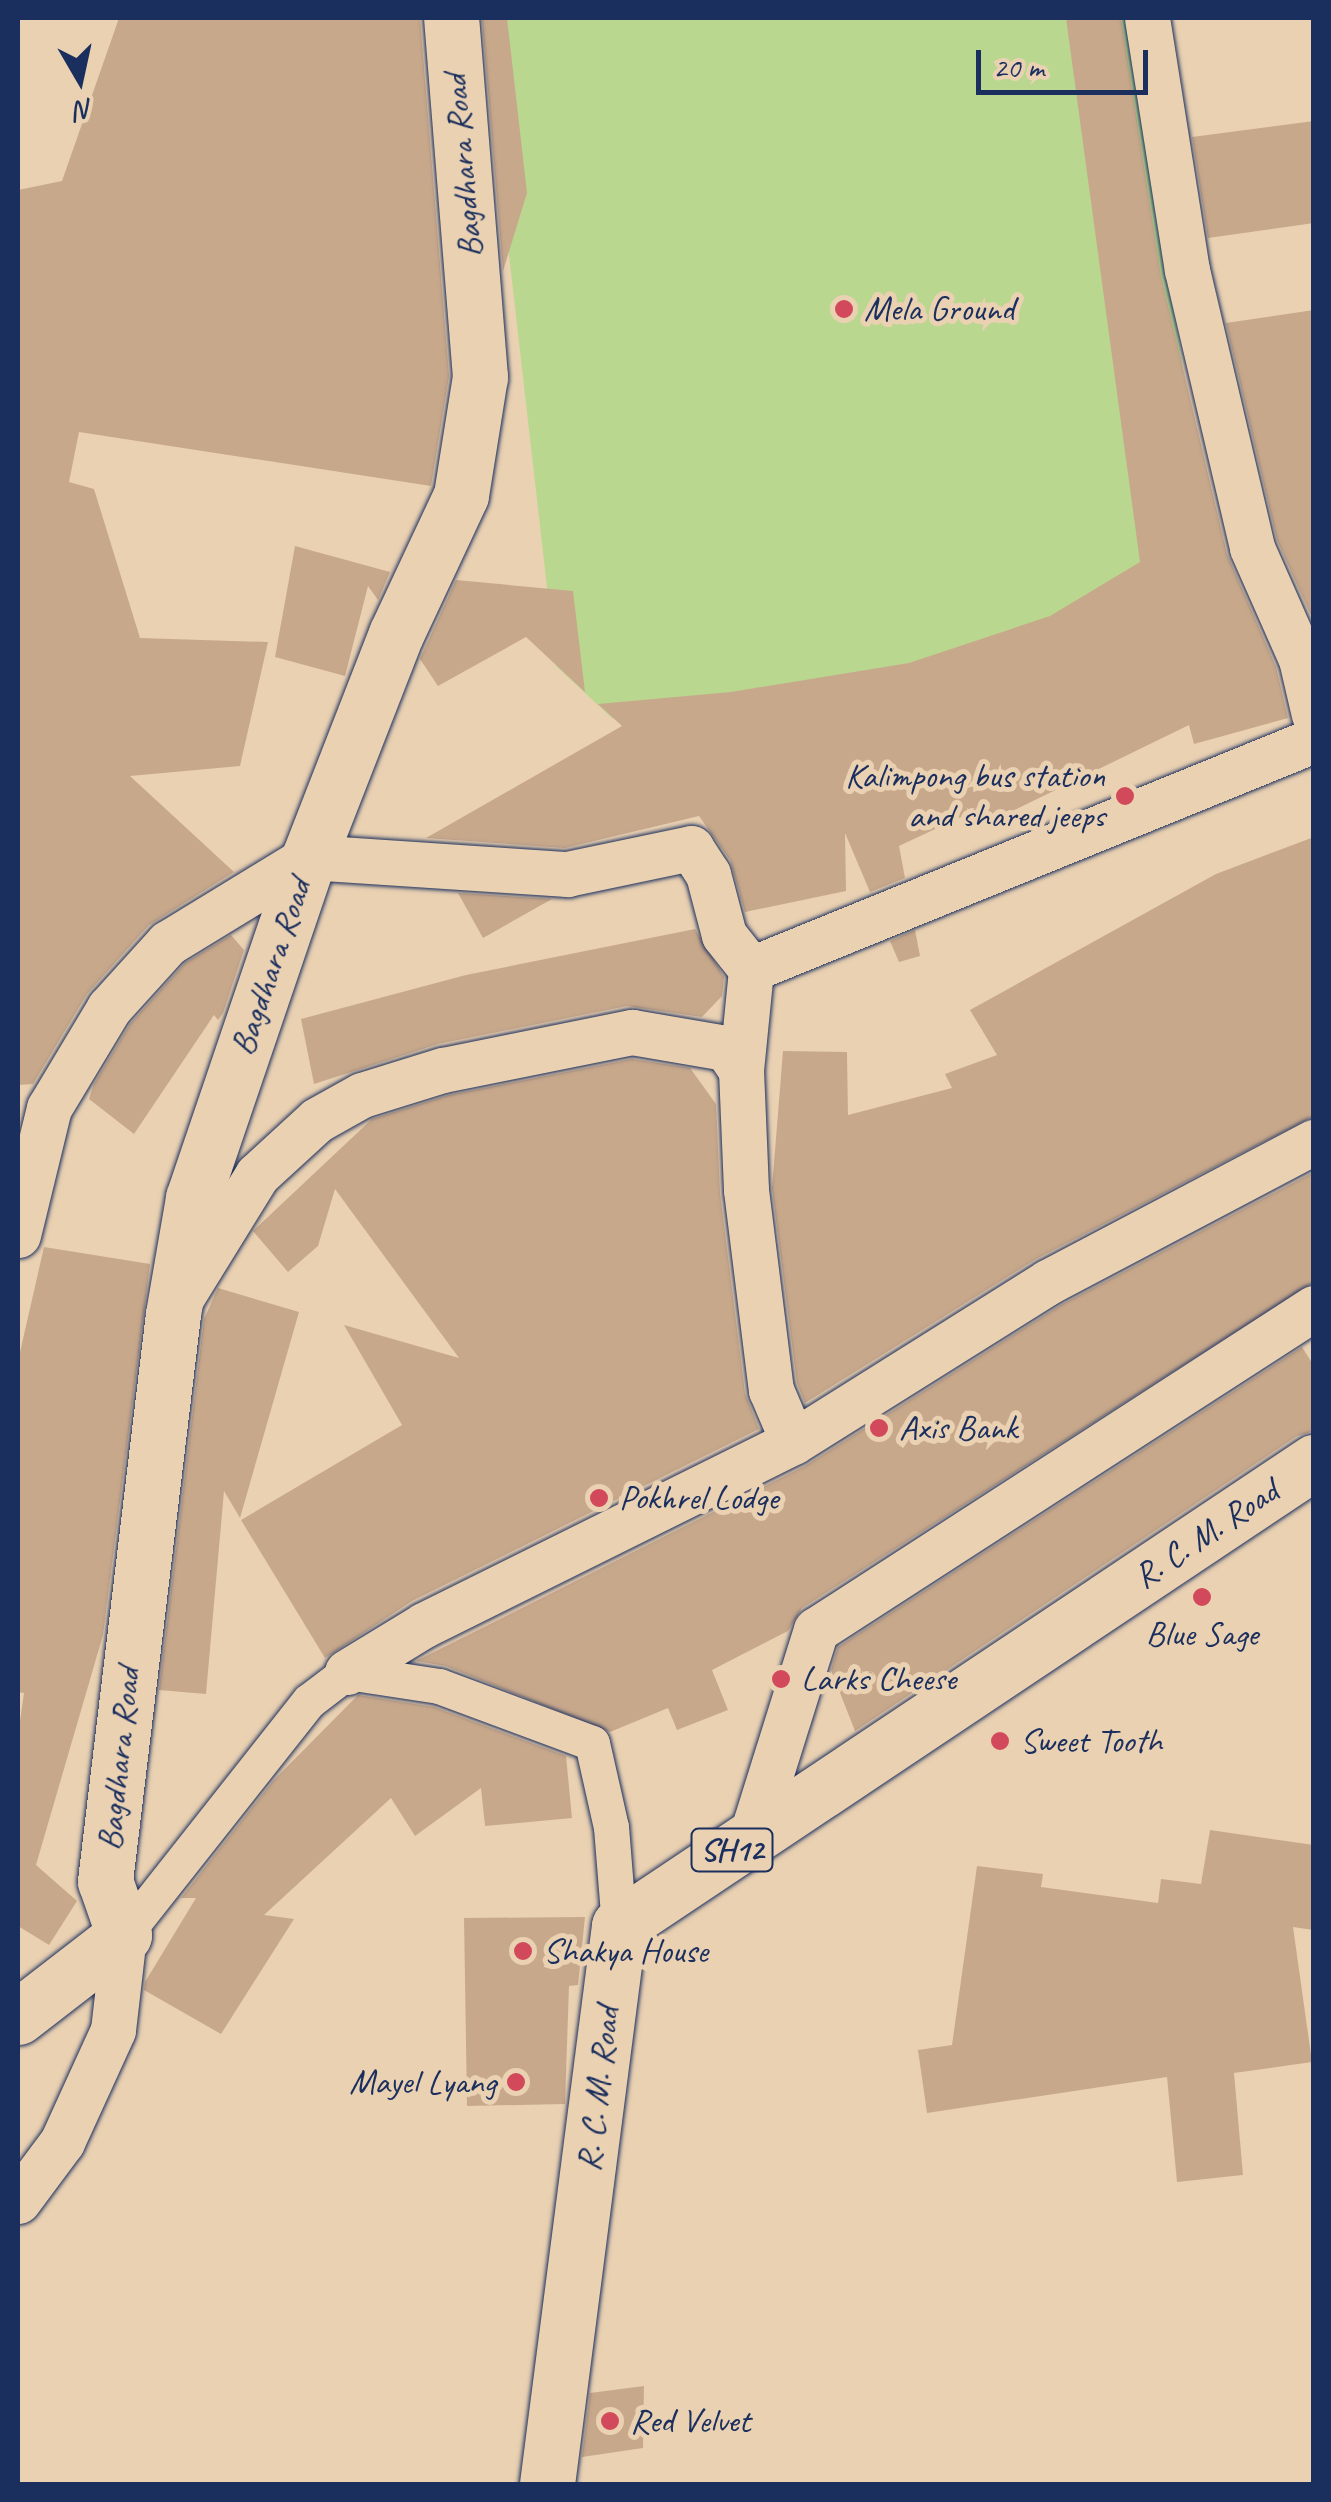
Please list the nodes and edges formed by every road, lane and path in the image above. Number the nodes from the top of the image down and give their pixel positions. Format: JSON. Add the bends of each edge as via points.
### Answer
{"nodes":[{"id":1,"x":450,"y":18,"type":"edge"},
{"id":2,"x":1147,"y":18,"type":"edge"},
{"id":3,"x":1314,"y":715,"type":"edge"},
{"id":4,"x":1314,"y":740,"type":"edge"},
{"id":5,"x":309,"y":858,"type":"junction"},
{"id":6,"x":751,"y":969,"type":"junction"},
{"id":7,"x":741,"y":1070,"type":"junction"},
{"id":8,"x":1314,"y":1142,"type":"edge"},
{"id":9,"x":18,"y":1234,"type":"edge"},
{"id":10,"x":1314,"y":1308,"type":"edge"},
{"id":11,"x":172,"y":1314,"type":"junction"},
{"id":12,"x":793,"y":1442,"type":"junction"},
{"id":13,"x":1314,"y":1462,"type":"edge"},
{"id":14,"x":346,"y":1672,"type":"junction"},
{"id":15,"x":751,"y":1837,"type":"junction"},
{"id":16,"x":619,"y":1926,"type":"junction"},
{"id":17,"x":124,"y":1935,"type":"junction"},
{"id":18,"x":18,"y":2016,"type":"edge"},
{"id":19,"x":18,"y":2202,"type":"edge"},
{"id":20,"x":547,"y":2484,"type":"edge"}],
"edges":[{"from":1,"to":5,"type":"street","name":"Bagdhara Road","via":[[480,377],[461,495],[396,634]]},
{"from":2,"to":3,"type":"street","via":[[1187,270],[1252,548],[1301,660]]},
{"from":4,"to":6,"type":"street"},
{"from":5,"to":6,"type":"street","via":[[568,874],[691,848],[708,874],[724,936]]},
{"from":5,"to":9,"type":"street","via":[[168,943],[109,1008],[50,1108]]},
{"from":5,"to":11,"type":"street","name":"Bagdhara Road","via":[[193,1198]]},
{"from":6,"to":7,"type":"street"},
{"from":7,"to":11,"type":"street","via":[[726,1048],[632,1032],[443,1070],[362,1095],[316,1120],[256,1175]]},
{"from":7,"to":12,"type":"street","via":[[739,1104],[771,1390]]},
{"from":8,"to":12,"type":"street","via":[[1048,1282]]},
{"from":10,"to":15,"type":"street","via":[[816,1630]]},
{"from":11,"to":17,"type":"street","name":"Bagdhara Road","via":[[105,1881]]},
{"from":12,"to":14,"type":"street","via":[[424,1624]]},
{"from":13,"to":15,"type":"street","name":"R. C. M. Road","number":"SH12"},
{"from":14,"to":16,"type":"street","via":[[438,1686],[592,1743],[612,1827]]},
{"from":14,"to":17,"type":"street","via":[[308,1701]]},
{"from":15,"to":16,"type":"street","name":"R. C. M. Road","number":"SH12"},
{"from":16,"to":20,"type":"street","name":"R. C. M. Road"},
{"from":17,"to":18,"type":"street"},
{"from":17,"to":19,"type":"street","via":[[113,2030],[62,2142]]}]}
